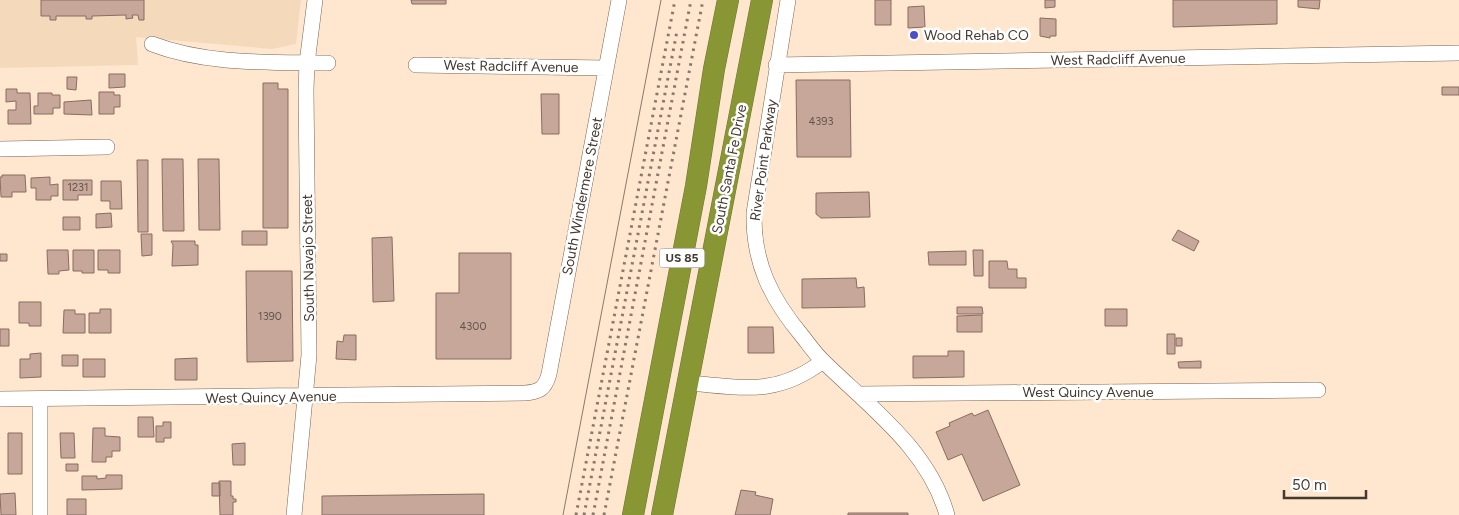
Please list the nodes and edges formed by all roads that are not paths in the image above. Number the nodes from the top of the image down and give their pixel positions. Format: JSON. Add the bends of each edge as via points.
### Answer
{"nodes":[{"id":1,"x":315,"y":0,"type":"edge"},
{"id":2,"x":619,"y":0,"type":"edge"},
{"id":3,"x":728,"y":0,"type":"edge"},
{"id":4,"x":762,"y":0,"type":"edge"},
{"id":5,"x":788,"y":0,"type":"edge"},
{"id":6,"x":152,"y":44,"type":"dead end"},
{"id":7,"x":1459,"y":53,"type":"edge"},
{"id":8,"x":307,"y":63,"type":"junction"},
{"id":9,"x":328,"y":63,"type":"dead end"},
{"id":10,"x":416,"y":65,"type":"dead end"},
{"id":11,"x":776,"y":65,"type":"junction"},
{"id":12,"x":606,"y":68,"type":"junction"},
{"id":13,"x":107,"y":148,"type":"dead end"},
{"id":14,"x":0,"y":150,"type":"edge"},
{"id":15,"x":823,"y":361,"type":"junction"},
{"id":16,"x":688,"y":383,"type":"junction"},
{"id":17,"x":542,"y":390,"type":"joint"},
{"id":18,"x":1318,"y":390,"type":"dead end"},
{"id":19,"x":858,"y":394,"type":"junction"},
{"id":20,"x":306,"y":396,"type":"junction"},
{"id":21,"x":0,"y":399,"type":"edge"},
{"id":22,"x":40,"y":399,"type":"junction"},
{"id":23,"x":40,"y":515,"type":"edge"},
{"id":24,"x":294,"y":515,"type":"edge"},
{"id":25,"x":633,"y":515,"type":"edge"},
{"id":26,"x":662,"y":515,"type":"edge"},
{"id":27,"x":947,"y":515,"type":"edge"}],
"edges":[{"from":1,"to":8,"type":"street","name":"South Navajo Street"},
{"from":2,"to":12,"type":"street","name":"South Windermere Street"},
{"from":3,"to":25,"type":"highway","number":"US 85"},
{"from":4,"to":16,"type":"highway","name":"South Santa Fe Drive","number":"US 85"},
{"from":5,"to":11,"type":"street","name":"River Point Parkway"},
{"from":6,"to":8,"type":"street","via":[[183,54],[213,58]]},
{"from":7,"to":11,"type":"street","name":"West Radcliff Avenue"},
{"from":8,"to":9,"type":"street"},
{"from":8,"to":20,"type":"street","name":"South Navajo Street","via":[[309,355]]},
{"from":10,"to":12,"type":"street","name":"West Radcliff Avenue"},
{"from":11,"to":15,"type":"street","name":"River Point Parkway","via":[[754,212],[755,245],[770,290],[795,328]]},
{"from":12,"to":17,"type":"street","name":"South Windermere Street","via":[[549,374]]},
{"from":13,"to":14,"type":"street"},
{"from":15,"to":16,"type":"street","via":[[798,378],[771,386]]},
{"from":15,"to":19,"type":"street","name":"River Point Parkway"},
{"from":16,"to":26,"type":"highway","name":"South Santa Fe Drive","number":"US 85"},
{"from":17,"to":20,"type":"street","name":"West Quincy Avenue","via":[[525,393]]},
{"from":18,"to":19,"type":"street","name":"West Quincy Avenue"},
{"from":19,"to":27,"type":"street","name":"River Point Parkway","via":[[915,452],[934,482]]},
{"from":20,"to":22,"type":"street","name":"West Quincy Avenue"},
{"from":20,"to":24,"type":"street","name":"South Navajo Street"},
{"from":21,"to":22,"type":"street","name":"West Quincy Avenue"},
{"from":22,"to":23,"type":"street"}]}
